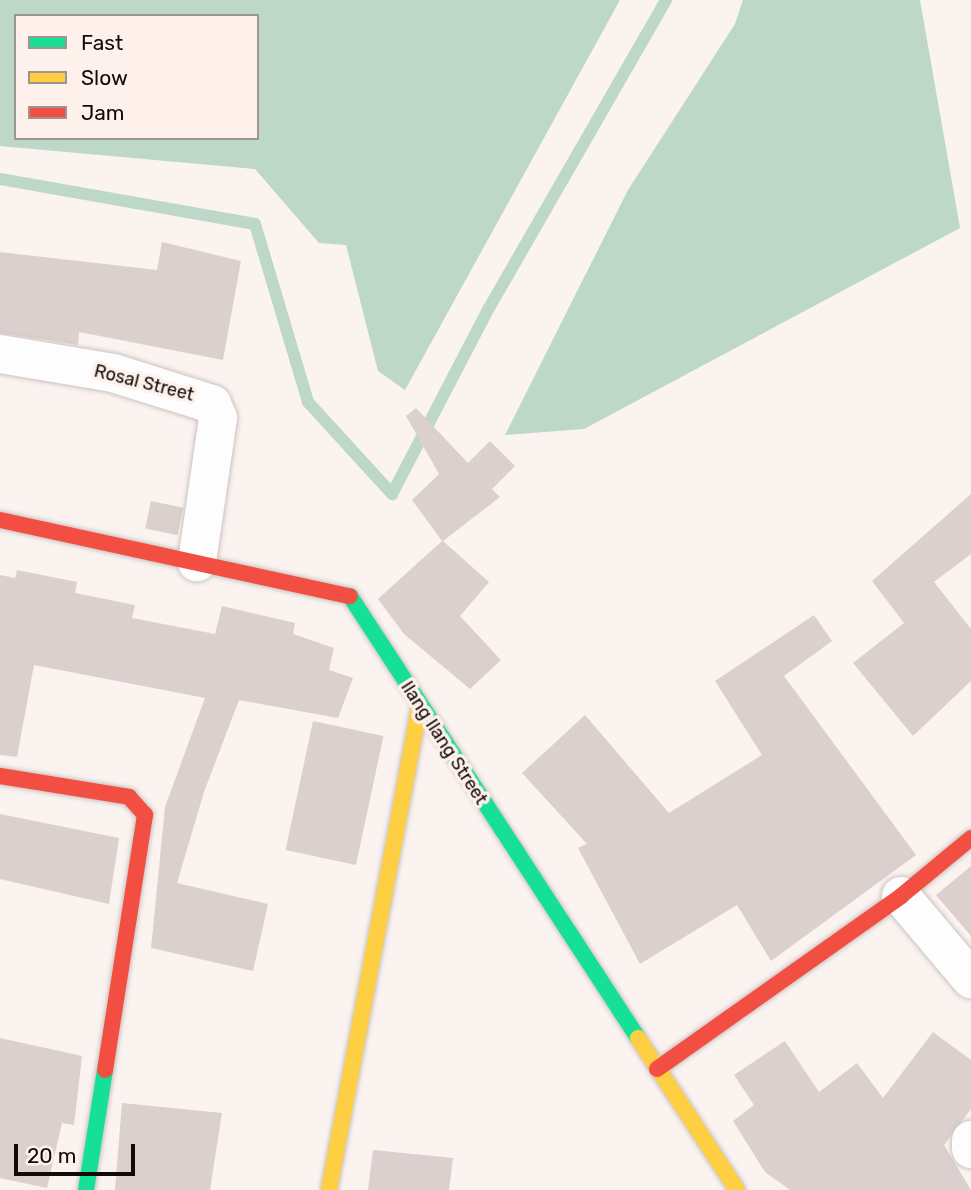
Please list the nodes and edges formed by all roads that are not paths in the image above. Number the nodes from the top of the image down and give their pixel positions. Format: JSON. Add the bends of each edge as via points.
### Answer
{"nodes":[{"id":1,"x":0,"y":354,"type":"edge"},
{"id":2,"x":0,"y":520,"type":"edge"},
{"id":3,"x":197,"y":562,"type":"junction"},
{"id":4,"x":420,"y":706,"type":"junction"},
{"id":5,"x":0,"y":776,"type":"edge"},
{"id":6,"x":971,"y":838,"type":"edge"},
{"id":7,"x":901,"y":896,"type":"junction"},
{"id":8,"x":971,"y":979,"type":"edge"},
{"id":9,"x":657,"y":1069,"type":"junction"},
{"id":10,"x":971,"y":1140,"type":"edge"},
{"id":11,"x":971,"y":1149,"type":"edge"},
{"id":12,"x":86,"y":1190,"type":"edge"},
{"id":13,"x":329,"y":1190,"type":"edge"},
{"id":14,"x":737,"y":1190,"type":"edge"}],
"edges":[{"from":1,"to":3,"type":"street","name":"Rosal Street","via":[[113,373],[212,404],[218,418]]},
{"from":2,"to":3,"type":"street","name":"Ilang Ilang Street"},
{"from":3,"to":4,"type":"street","name":"Ilang Ilang Street","via":[[349,594]]},
{"from":4,"to":9,"type":"street","name":"Ilang Ilang Street"},
{"from":4,"to":13,"type":"street"},
{"from":5,"to":12,"type":"street","via":[[129,797],[145,815]]},
{"from":6,"to":7,"type":"street"},
{"from":7,"to":8,"type":"street"},
{"from":7,"to":9,"type":"street"},
{"from":9,"to":14,"type":"street","name":"Ilang Ilang Street"},
{"from":10,"to":11,"type":"street"}]}
